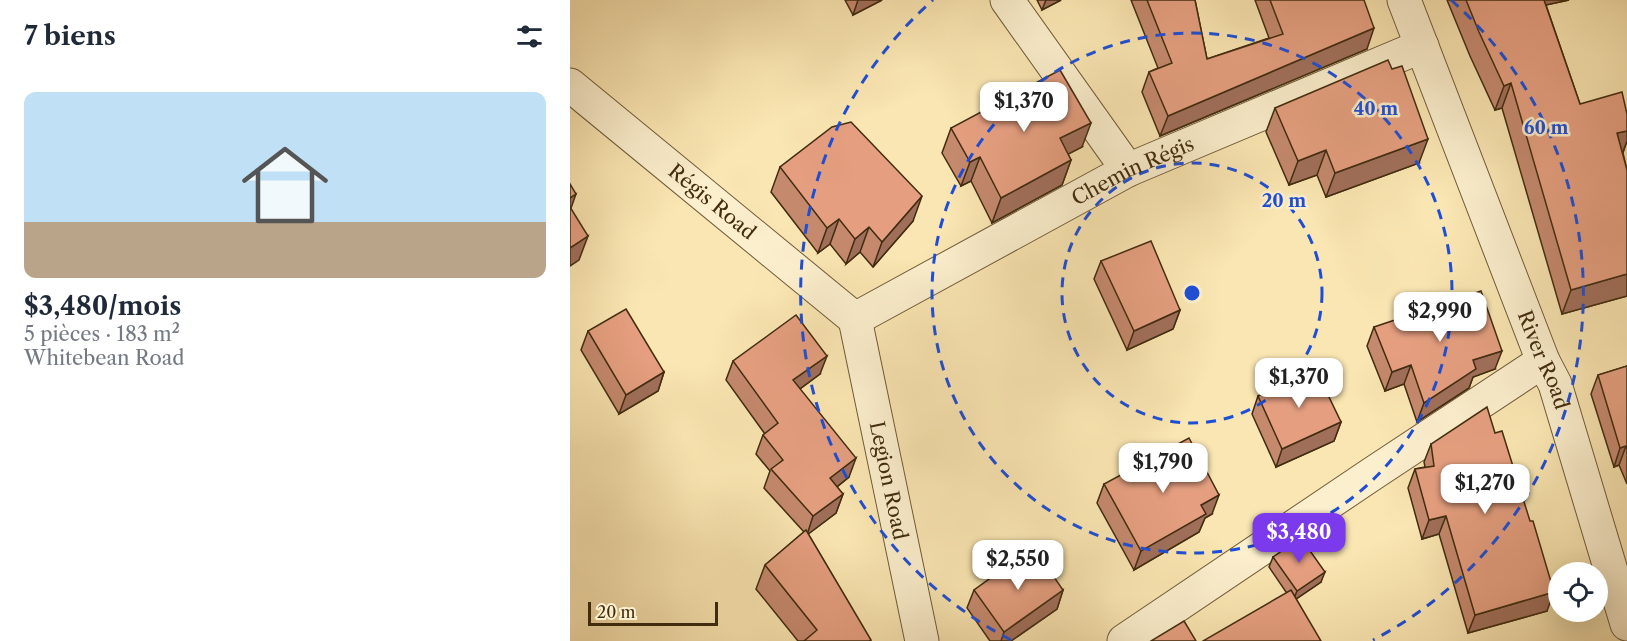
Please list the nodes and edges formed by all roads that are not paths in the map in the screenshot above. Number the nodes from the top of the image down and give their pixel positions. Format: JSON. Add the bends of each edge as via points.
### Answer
{"nodes":[{"id":1,"x":1007,"y":0,"type":"edge"},
{"id":2,"x":1404,"y":0,"type":"edge"},
{"id":3,"x":1422,"y":46,"type":"junction"},
{"id":4,"x":570,"y":85,"type":"edge"},
{"id":5,"x":1128,"y":170,"type":"junction"},
{"id":6,"x":855,"y":319,"type":"junction"},
{"id":7,"x":1544,"y":361,"type":"junction"},
{"id":8,"x":1627,"y":624,"type":"edge"},
{"id":9,"x":922,"y":641,"type":"edge"},
{"id":10,"x":1124,"y":641,"type":"edge"}],
"edges":[{"from":1,"to":5,"type":"street"},
{"from":2,"to":3,"type":"street","name":"River Road"},
{"from":3,"to":5,"type":"street","name":"Chemin Régis"},
{"from":3,"to":7,"type":"street","name":"River Road"},
{"from":4,"to":6,"type":"street","name":"Régis Road"},
{"from":5,"to":6,"type":"street","name":"Chemin Régis"},
{"from":6,"to":9,"type":"street","name":"Legion Road"},
{"from":7,"to":8,"type":"street","name":"River Road","via":[[1555,384]]},
{"from":7,"to":10,"type":"street"}]}
